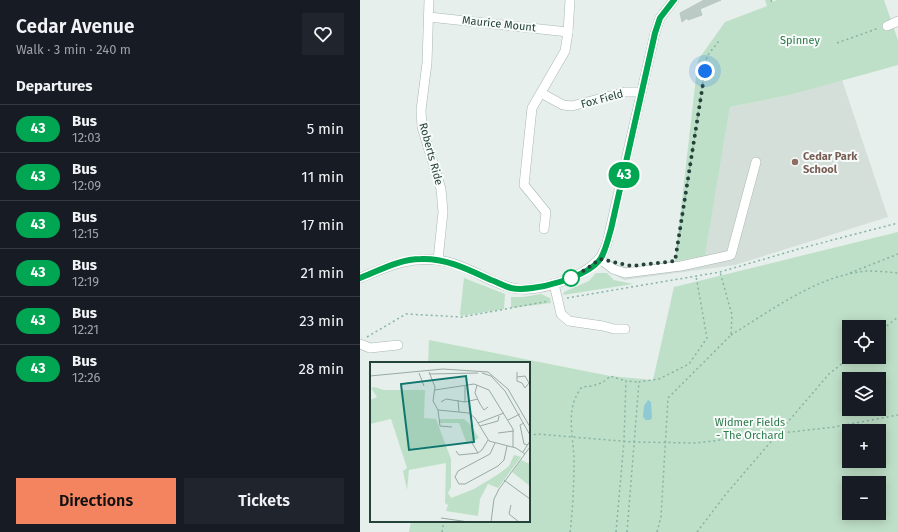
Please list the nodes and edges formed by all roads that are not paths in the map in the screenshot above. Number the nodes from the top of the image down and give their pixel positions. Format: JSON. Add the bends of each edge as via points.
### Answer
{"nodes":[{"id":1,"x":429,"y":0,"type":"edge"},
{"id":2,"x":570,"y":0,"type":"edge"},
{"id":3,"x":674,"y":0,"type":"edge"},
{"id":4,"x":429,"y":17,"type":"junction"},
{"id":5,"x":898,"y":21,"type":"edge"},
{"id":6,"x":887,"y":26,"type":"road end"},
{"id":7,"x":568,"y":32,"type":"junction"},
{"id":8,"x":642,"y":92,"type":"junction"},
{"id":9,"x":541,"y":93,"type":"junction"},
{"id":10,"x":756,"y":162,"type":"dead end"},
{"id":11,"x":544,"y":229,"type":"dead end"},
{"id":12,"x":600,"y":259,"type":"junction"},
{"id":13,"x":438,"y":260,"type":"junction"},
{"id":14,"x":360,"y":278,"type":"edge"},
{"id":15,"x":554,"y":284,"type":"junction"},
{"id":16,"x":625,"y":329,"type":"dead end"},
{"id":17,"x":361,"y":342,"type":"edge"},
{"id":18,"x":398,"y":345,"type":"dead end"}],
"edges":[{"from":1,"to":4,"type":"street","name":"Roberts Ride"},
{"from":2,"to":7,"type":"street"},
{"from":3,"to":8,"type":"street","via":[[660,18]]},
{"from":4,"to":7,"type":"street","name":"Maurice Mount"},
{"from":4,"to":13,"type":"street","name":"Roberts Ride","via":[[421,110],[422,127],[441,189],[443,212]]},
{"from":5,"to":6,"type":"street"},
{"from":7,"to":9,"type":"street","via":[[565,51]]},
{"from":8,"to":9,"type":"street","name":"Fox Field","via":[[625,92],[572,106],[563,105]]},
{"from":8,"to":12,"type":"street","via":[[609,236]]},
{"from":9,"to":11,"type":"street","via":[[532,108],[524,185],[546,212]]},
{"from":10,"to":12,"type":"street","via":[[731,255],[681,266],[625,273],[613,269]]},
{"from":12,"to":15,"type":"street","via":[[570,278]]},
{"from":13,"to":14,"type":"street","via":[[402,261]]},
{"from":13,"to":15,"type":"street","via":[[510,288],[529,289]]},
{"from":15,"to":16,"type":"street","via":[[561,314],[569,322]]},
{"from":17,"to":18,"type":"street","via":[[370,348]]}]}
